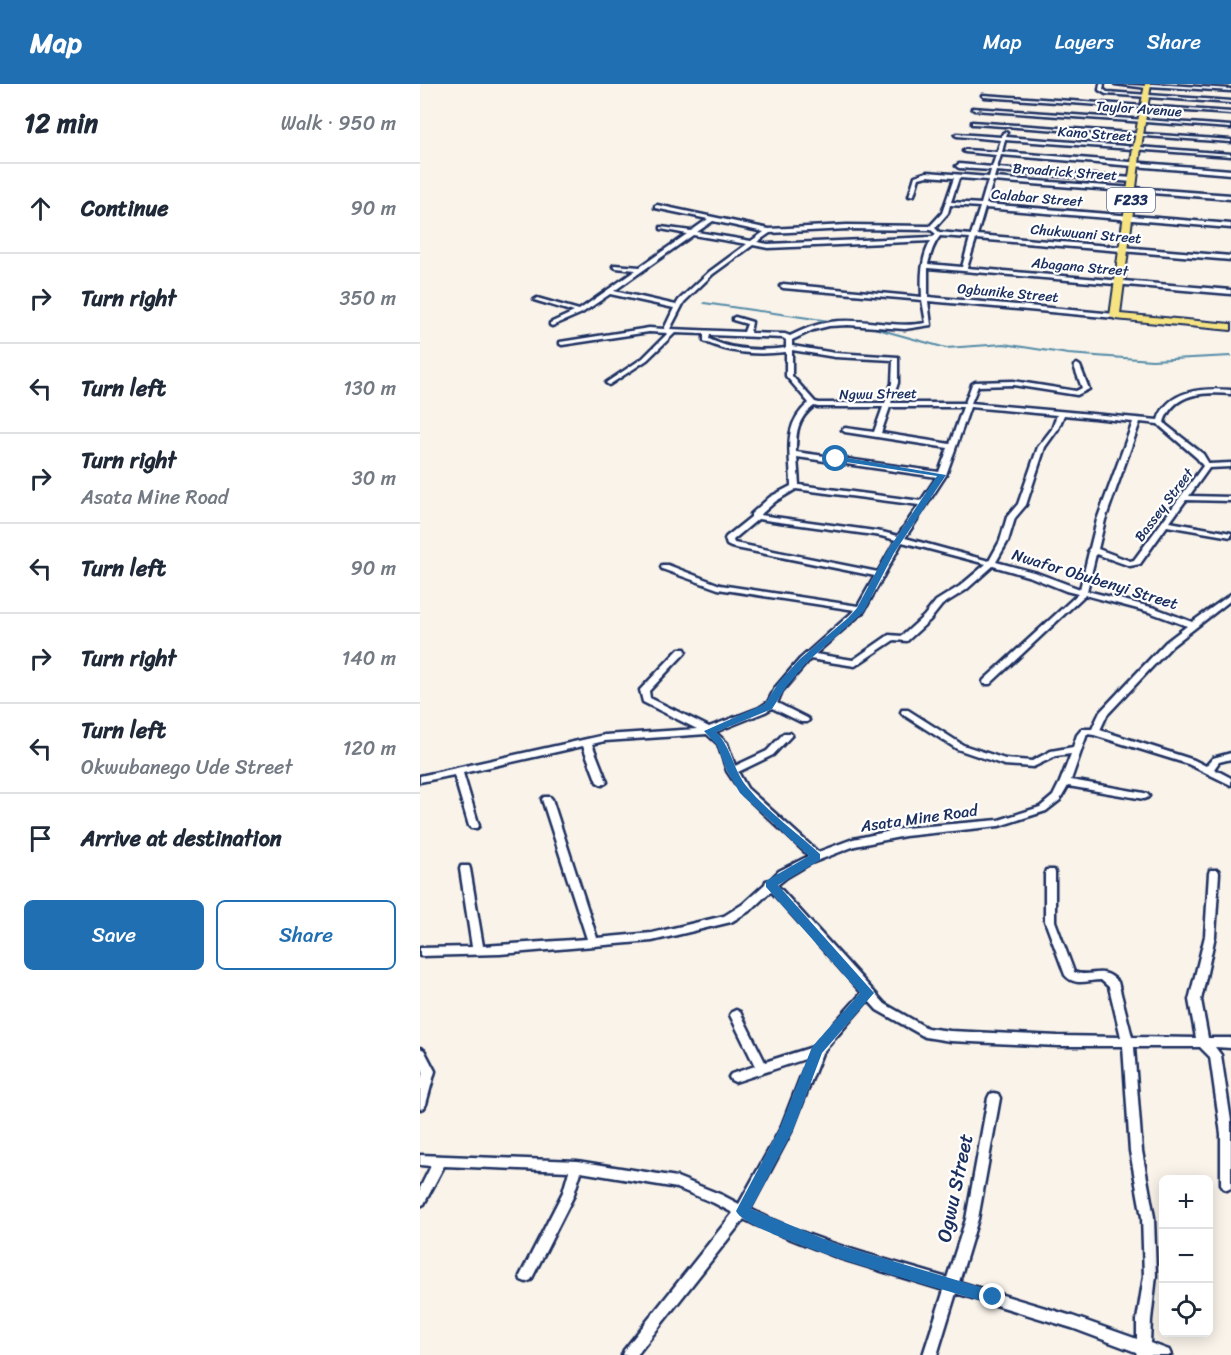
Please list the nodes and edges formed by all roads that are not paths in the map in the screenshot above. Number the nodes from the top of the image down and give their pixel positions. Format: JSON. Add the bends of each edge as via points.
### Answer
{"nodes":[{"id":1,"x":1102,"y":84,"type":"edge"},
{"id":2,"x":1118,"y":84,"type":"edge"},
{"id":3,"x":1148,"y":85,"type":"edge"},
{"id":4,"x":1231,"y":90,"type":"edge"},
{"id":5,"x":984,"y":96,"type":"dead end"},
{"id":6,"x":1146,"y":97,"type":"junction"},
{"id":7,"x":1231,"y":102,"type":"edge"},
{"id":8,"x":1144,"y":108,"type":"junction"},
{"id":9,"x":974,"y":109,"type":"dead end"},
{"id":10,"x":1012,"y":112,"type":"junction"},
{"id":11,"x":1231,"y":114,"type":"edge"},
{"id":12,"x":1142,"y":121,"type":"junction"},
{"id":13,"x":974,"y":123,"type":"dead end"},
{"id":14,"x":1008,"y":125,"type":"junction"},
{"id":15,"x":1231,"y":127,"type":"edge"},
{"id":16,"x":957,"y":135,"type":"dead end"},
{"id":17,"x":1139,"y":135,"type":"junction"},
{"id":18,"x":1003,"y":139,"type":"junction"},
{"id":19,"x":1231,"y":141,"type":"edge"},
{"id":20,"x":1137,"y":149,"type":"junction"},
{"id":21,"x":965,"y":151,"type":"dead end"},
{"id":22,"x":1000,"y":154,"type":"junction"},
{"id":23,"x":1231,"y":155,"type":"edge"},
{"id":24,"x":1136,"y":165,"type":"junction"},
{"id":25,"x":959,"y":166,"type":"dead end"},
{"id":26,"x":995,"y":170,"type":"junction"},
{"id":27,"x":1231,"y":172,"type":"edge"},
{"id":28,"x":957,"y":176,"type":"junction"},
{"id":29,"x":992,"y":178,"type":"junction"},
{"id":30,"x":1133,"y":184,"type":"junction"},
{"id":31,"x":911,"y":195,"type":"dead end"},
{"id":32,"x":1231,"y":196,"type":"edge"},
{"id":33,"x":948,"y":203,"type":"junction"},
{"id":34,"x":983,"y":206,"type":"junction"},
{"id":35,"x":657,"y":207,"type":"dead end"},
{"id":36,"x":1128,"y":218,"type":"junction"},
{"id":37,"x":712,"y":219,"type":"junction"},
{"id":38,"x":1231,"y":226,"type":"edge"},
{"id":39,"x":663,"y":228,"type":"dead end"},
{"id":40,"x":932,"y":228,"type":"junction"},
{"id":41,"x":769,"y":231,"type":"junction"},
{"id":42,"x":691,"y":233,"type":"junction"},
{"id":43,"x":939,"y":234,"type":"junction"},
{"id":44,"x":975,"y":236,"type":"junction"},
{"id":45,"x":933,"y":239,"type":"junction"},
{"id":46,"x":748,"y":244,"type":"junction"},
{"id":47,"x":1124,"y":249,"type":"junction"},
{"id":48,"x":1231,"y":258,"type":"edge"},
{"id":49,"x":616,"y":266,"type":"dead end"},
{"id":50,"x":927,"y":266,"type":"junction"},
{"id":51,"x":642,"y":269,"type":"junction"},
{"id":52,"x":964,"y":269,"type":"junction"},
{"id":53,"x":1119,"y":282,"type":"junction"},
{"id":54,"x":783,"y":286,"type":"dead end"},
{"id":55,"x":611,"y":292,"type":"junction"},
{"id":56,"x":1231,"y":292,"type":"edge"},
{"id":57,"x":537,"y":300,"type":"dead end"},
{"id":58,"x":925,"y":300,"type":"junction"},
{"id":59,"x":676,"y":307,"type":"junction"},
{"id":60,"x":580,"y":312,"type":"junction"},
{"id":61,"x":1115,"y":316,"type":"junction"},
{"id":62,"x":735,"y":319,"type":"dead end"},
{"id":63,"x":552,"y":324,"type":"dead end"},
{"id":64,"x":1231,"y":327,"type":"edge"},
{"id":65,"x":670,"y":330,"type":"junction"},
{"id":66,"x":708,"y":332,"type":"junction"},
{"id":67,"x":747,"y":334,"type":"junction"},
{"id":68,"x":562,"y":343,"type":"dead end"},
{"id":69,"x":788,"y":346,"type":"junction"},
{"id":70,"x":1077,"y":366,"type":"dead end"},
{"id":71,"x":609,"y":383,"type":"dead end"},
{"id":72,"x":1231,"y":392,"type":"edge"},
{"id":73,"x":813,"y":403,"type":"junction"},
{"id":74,"x":968,"y":405,"type":"junction"},
{"id":75,"x":888,"y":406,"type":"junction"},
{"id":76,"x":1061,"y":414,"type":"junction"},
{"id":77,"x":1137,"y":421,"type":"junction"},
{"id":78,"x":1161,"y":422,"type":"junction"},
{"id":79,"x":845,"y":430,"type":"dead end"},
{"id":80,"x":877,"y":434,"type":"junction"},
{"id":81,"x":950,"y":446,"type":"junction"},
{"id":82,"x":793,"y":454,"type":"junction"},
{"id":83,"x":1231,"y":465,"type":"edge"},
{"id":84,"x":1207,"y":466,"type":"junction"},
{"id":85,"x":942,"y":475,"type":"junction"},
{"id":86,"x":795,"y":487,"type":"junction"},
{"id":87,"x":1185,"y":498,"type":"junction"},
{"id":88,"x":1231,"y":499,"type":"edge"},
{"id":89,"x":922,"y":503,"type":"junction"},
{"id":90,"x":756,"y":517,"type":"junction"},
{"id":91,"x":1164,"y":523,"type":"junction"},
{"id":92,"x":1231,"y":535,"type":"edge"},
{"id":93,"x":900,"y":539,"type":"junction"},
{"id":94,"x":1092,"y":550,"type":"junction"},
{"id":95,"x":991,"y":564,"type":"junction"},
{"id":96,"x":665,"y":567,"type":"dead end"},
{"id":97,"x":880,"y":575,"type":"junction"},
{"id":98,"x":1083,"y":593,"type":"junction"},
{"id":99,"x":1231,"y":596,"type":"edge"},
{"id":100,"x":861,"y":609,"type":"junction"},
{"id":101,"x":1191,"y":625,"type":"junction"},
{"id":102,"x":682,"y":651,"type":"dead end"},
{"id":103,"x":808,"y":656,"type":"junction"},
{"id":104,"x":987,"y":682,"type":"dead end"},
{"id":105,"x":772,"y":704,"type":"junction"},
{"id":106,"x":905,"y":712,"type":"dead end"},
{"id":107,"x":804,"y":720,"type":"dead end"},
{"id":108,"x":709,"y":731,"type":"junction"},
{"id":109,"x":1095,"y":732,"type":"junction"},
{"id":110,"x":787,"y":735,"type":"dead end"},
{"id":111,"x":587,"y":743,"type":"junction"},
{"id":112,"x":1074,"y":750,"type":"junction"},
{"id":113,"x":1231,"y":756,"type":"edge"},
{"id":114,"x":457,"y":770,"type":"junction"},
{"id":115,"x":1208,"y":770,"type":"junction"},
{"id":116,"x":732,"y":771,"type":"junction"},
{"id":117,"x":420,"y":779,"type":"edge"},
{"id":118,"x":602,"y":782,"type":"dead end"},
{"id":119,"x":1065,"y":782,"type":"junction"},
{"id":120,"x":1231,"y":782,"type":"edge"},
{"id":121,"x":1144,"y":796,"type":"dead end"},
{"id":122,"x":547,"y":799,"type":"dead end"},
{"id":123,"x":474,"y":826,"type":"dead end"},
{"id":124,"x":816,"y":857,"type":"junction"},
{"id":125,"x":465,"y":868,"type":"dead end"},
{"id":126,"x":1050,"y":873,"type":"dead end"},
{"id":127,"x":1214,"y":873,"type":"dead end"},
{"id":128,"x":770,"y":884,"type":"junction"},
{"id":129,"x":593,"y":942,"type":"junction"},
{"id":130,"x":420,"y":951,"type":"edge"},
{"id":131,"x":478,"y":951,"type":"junction"},
{"id":132,"x":868,"y":993,"type":"junction"},
{"id":133,"x":736,"y":1015,"type":"dead end"},
{"id":134,"x":1128,"y":1042,"type":"junction"},
{"id":135,"x":1203,"y":1043,"type":"junction"},
{"id":136,"x":1231,"y":1043,"type":"edge"},
{"id":137,"x":817,"y":1050,"type":"junction"},
{"id":138,"x":420,"y":1053,"type":"edge"},
{"id":139,"x":762,"y":1068,"type":"junction"},
{"id":140,"x":735,"y":1077,"type":"dead end"},
{"id":141,"x":994,"y":1098,"type":"dead end"},
{"id":142,"x":420,"y":1104,"type":"edge"},
{"id":143,"x":420,"y":1160,"type":"edge"},
{"id":144,"x":440,"y":1161,"type":"junction"},
{"id":145,"x":577,"y":1166,"type":"junction"},
{"id":146,"x":1227,"y":1184,"type":"dead end"},
{"id":147,"x":420,"y":1200,"type":"edge"},
{"id":148,"x":742,"y":1211,"type":"junction"},
{"id":149,"x":526,"y":1276,"type":"dead end"},
{"id":150,"x":950,"y":1284,"type":"junction"},
{"id":151,"x":1143,"y":1352,"type":"edge"},
{"id":152,"x":629,"y":1355,"type":"edge"},
{"id":153,"x":930,"y":1355,"type":"edge"},
{"id":154,"x":1164,"y":1355,"type":"edge"}],
"edges":[{"from":1,"to":6,"type":"street","via":[[1101,90],[1106,93]]},
{"from":2,"to":3,"type":"street"},
{"from":3,"to":4,"type":"street"},
{"from":3,"to":6,"type":"main road","number":"F233"},
{"from":5,"to":8,"type":"street"},
{"from":6,"to":7,"type":"street"},
{"from":6,"to":8,"type":"main road","number":"F233"},
{"from":8,"to":11,"type":"street"},
{"from":8,"to":12,"type":"main road","number":"F233"},
{"from":9,"to":10,"type":"street","name":"Taylor Avenue"},
{"from":10,"to":12,"type":"street","name":"Taylor Avenue"},
{"from":10,"to":14,"type":"street"},
{"from":12,"to":15,"type":"street","name":"Taylor Avenue"},
{"from":12,"to":17,"type":"main road","number":"F233"},
{"from":13,"to":14,"type":"street"},
{"from":14,"to":17,"type":"street"},
{"from":14,"to":18,"type":"street"},
{"from":16,"to":18,"type":"street","name":"Kano Street"},
{"from":17,"to":19,"type":"street"},
{"from":17,"to":20,"type":"main road","number":"F233"},
{"from":18,"to":20,"type":"street","name":"Kano Street"},
{"from":18,"to":22,"type":"street"},
{"from":20,"to":23,"type":"street","name":"Kano Street"},
{"from":20,"to":24,"type":"main road","number":"F233"},
{"from":21,"to":22,"type":"street"},
{"from":22,"to":24,"type":"street"},
{"from":22,"to":26,"type":"street"},
{"from":24,"to":27,"type":"street"},
{"from":24,"to":30,"type":"main road","number":"F233"},
{"from":25,"to":26,"type":"street"},
{"from":26,"to":29,"type":"street"},
{"from":26,"to":30,"type":"street"},
{"from":28,"to":29,"type":"street","name":"Broadrick Street"},
{"from":28,"to":31,"type":"street","name":"Broadrick Street","via":[[919,176]]},
{"from":28,"to":33,"type":"street"},
{"from":29,"to":30,"type":"street","name":"Broadrick Street"},
{"from":29,"to":34,"type":"street"},
{"from":30,"to":32,"type":"street","name":"Broadrick Street"},
{"from":30,"to":36,"type":"main road","number":"F233"},
{"from":33,"to":34,"type":"street","name":"Calabar Street"},
{"from":33,"to":40,"type":"street"},
{"from":34,"to":36,"type":"street","name":"Calabar Street"},
{"from":34,"to":44,"type":"street"},
{"from":35,"to":37,"type":"street"},
{"from":36,"to":38,"type":"street","name":"Calabar Street"},
{"from":36,"to":47,"type":"main road","number":"F233"},
{"from":37,"to":41,"type":"street"},
{"from":37,"to":42,"type":"street"},
{"from":39,"to":42,"type":"street"},
{"from":40,"to":41,"type":"street"},
{"from":40,"to":43,"type":"street"},
{"from":41,"to":46,"type":"street"},
{"from":42,"to":46,"type":"street"},
{"from":42,"to":51,"type":"street"},
{"from":43,"to":44,"type":"street","name":"Chukwuani Street"},
{"from":43,"to":45,"type":"street"},
{"from":44,"to":47,"type":"street","name":"Chukwuani Street"},
{"from":44,"to":52,"type":"street"},
{"from":45,"to":46,"type":"street","via":[[831,245]]},
{"from":45,"to":50,"type":"street"},
{"from":46,"to":59,"type":"street"},
{"from":47,"to":48,"type":"street","name":"Chukwuani Street"},
{"from":47,"to":53,"type":"main road","number":"F233"},
{"from":49,"to":51,"type":"street"},
{"from":50,"to":52,"type":"street","name":"Abagana Street"},
{"from":50,"to":58,"type":"street","via":[[923,278]]},
{"from":51,"to":55,"type":"street"},
{"from":52,"to":53,"type":"street","name":"Abagana Street"},
{"from":53,"to":56,"type":"street","name":"Abagana Street"},
{"from":53,"to":61,"type":"main road","number":"F233"},
{"from":54,"to":58,"type":"street","name":"Ogbunike Street"},
{"from":55,"to":59,"type":"street"},
{"from":55,"to":60,"type":"street"},
{"from":57,"to":60,"type":"street"},
{"from":58,"to":61,"type":"street","name":"Ogbunike Street"},
{"from":58,"to":69,"type":"street","via":[[929,324],[909,329],[836,324],[803,330]]},
{"from":59,"to":65,"type":"street"},
{"from":60,"to":63,"type":"street"},
{"from":61,"to":64,"type":"main road","name":"Ogbunike Street"},
{"from":62,"to":67,"type":"street","via":[[750,323]]},
{"from":65,"to":66,"type":"street"},
{"from":65,"to":68,"type":"street"},
{"from":65,"to":71,"type":"street","via":[[645,359]]},
{"from":66,"to":67,"type":"street"},
{"from":66,"to":69,"type":"street","via":[[706,340],[718,345],[763,353]]},
{"from":67,"to":69,"type":"street","via":[[785,336]]},
{"from":69,"to":73,"type":"street","via":[[789,376]]},
{"from":69,"to":75,"type":"street","via":[[835,355],[896,358],[895,383]]},
{"from":70,"to":74,"type":"street","via":[[1086,389],[1083,392],[981,382],[975,384]]},
{"from":72,"to":78,"type":"street","via":[[1186,396],[1164,411]]},
{"from":73,"to":75,"type":"street","name":"Ngwu Street"},
{"from":73,"to":82,"type":"street","via":[[797,422],[792,437]]},
{"from":74,"to":75,"type":"street","name":"Ngwu Street"},
{"from":74,"to":76,"type":"street","name":"Ngwu Street"},
{"from":74,"to":81,"type":"street"},
{"from":75,"to":80,"type":"street"},
{"from":76,"to":77,"type":"street","name":"Ngwu Street"},
{"from":76,"to":95,"type":"street","via":[[1042,447],[1022,505],[1011,517]]},
{"from":77,"to":78,"type":"street","name":"Ngwu Street"},
{"from":77,"to":94,"type":"street"},
{"from":78,"to":84,"type":"street","name":"Bassey Street"},
{"from":79,"to":80,"type":"street"},
{"from":80,"to":81,"type":"street"},
{"from":81,"to":85,"type":"street"},
{"from":82,"to":85,"type":"street"},
{"from":82,"to":86,"type":"street"},
{"from":83,"to":84,"type":"street"},
{"from":84,"to":87,"type":"street","name":"Bassey Street"},
{"from":85,"to":89,"type":"street"},
{"from":86,"to":89,"type":"street"},
{"from":86,"to":90,"type":"street","via":[[773,499],[754,514]]},
{"from":87,"to":88,"type":"street"},
{"from":87,"to":91,"type":"street","name":"Bassey Street"},
{"from":89,"to":93,"type":"street"},
{"from":90,"to":93,"type":"street","name":"Nwafor Obubenyi Street"},
{"from":90,"to":97,"type":"street","via":[[729,539],[731,545]]},
{"from":91,"to":92,"type":"street"},
{"from":91,"to":94,"type":"street","name":"Bassey Street","via":[[1137,562],[1130,564]]},
{"from":93,"to":95,"type":"street","name":"Nwafor Obubenyi Street"},
{"from":93,"to":97,"type":"street"},
{"from":94,"to":98,"type":"street"},
{"from":95,"to":98,"type":"street","name":"Nwafor Obubenyi Street"},
{"from":95,"to":103,"type":"street","via":[[939,603],[904,639],[892,637],[859,662]]},
{"from":96,"to":100,"type":"street","via":[[718,587]]},
{"from":97,"to":100,"type":"street"},
{"from":98,"to":101,"type":"street","name":"Nwafor Obubenyi Street","via":[[1152,610]]},
{"from":98,"to":104,"type":"street"},
{"from":99,"to":101,"type":"street"},
{"from":100,"to":103,"type":"street"},
{"from":101,"to":109,"type":"street","via":[[1103,714]]},
{"from":102,"to":108,"type":"street","via":[[644,690],[646,700]]},
{"from":103,"to":105,"type":"street","via":[[782,684]]},
{"from":105,"to":107,"type":"street"},
{"from":105,"to":108,"type":"street"},
{"from":106,"to":112,"type":"street","via":[[960,747],[1004,762],[1033,764],[1054,753]]},
{"from":108,"to":111,"type":"street","via":[[622,736]]},
{"from":108,"to":116,"type":"street","via":[[722,743]]},
{"from":109,"to":112,"type":"street","via":[[1085,731]]},
{"from":109,"to":115,"type":"street"},
{"from":110,"to":116,"type":"street","via":[[770,753]]},
{"from":111,"to":114,"type":"street"},
{"from":111,"to":118,"type":"street"},
{"from":112,"to":119,"type":"street","name":"Asata Mine Road"},
{"from":113,"to":115,"type":"street","via":[[1216,760]]},
{"from":114,"to":117,"type":"street"},
{"from":114,"to":123,"type":"street"},
{"from":115,"to":120,"type":"street"},
{"from":116,"to":124,"type":"street","via":[[744,790]]},
{"from":119,"to":121,"type":"street"},
{"from":119,"to":124,"type":"street","name":"Asata Mine Road","via":[[1050,805],[1031,814],[976,826],[887,835]]},
{"from":122,"to":129,"type":"street"},
{"from":124,"to":128,"type":"street","name":"Asata Mine Road"},
{"from":125,"to":131,"type":"street"},
{"from":126,"to":134,"type":"street","via":[[1050,921],[1070,975],[1080,979],[1101,975],[1109,978]]},
{"from":127,"to":135,"type":"street","via":[[1210,936],[1195,1000]]},
{"from":128,"to":129,"type":"street","name":"Asata Mine Road","via":[[747,907],[727,919],[652,937]]},
{"from":128,"to":132,"type":"street"},
{"from":129,"to":131,"type":"street","name":"Asata Mine Road"},
{"from":130,"to":131,"type":"street","name":"Asata Mine Road"},
{"from":132,"to":134,"type":"street","via":[[901,1021],[926,1032]]},
{"from":132,"to":137,"type":"street"},
{"from":133,"to":139,"type":"street"},
{"from":134,"to":135,"type":"street"},
{"from":134,"to":151,"type":"street","via":[[1137,1151],[1148,1218],[1150,1276]]},
{"from":135,"to":136,"type":"street"},
{"from":135,"to":146,"type":"street","via":[[1215,1055],[1225,1111]]},
{"from":137,"to":139,"type":"street"},
{"from":137,"to":148,"type":"street","via":[[786,1130]]},
{"from":138,"to":142,"type":"street","via":[[429,1071]]},
{"from":139,"to":140,"type":"street"},
{"from":141,"to":150,"type":"street","name":"Ogwu Street","via":[[972,1219]]},
{"from":143,"to":144,"type":"street"},
{"from":144,"to":145,"type":"street"},
{"from":144,"to":147,"type":"street"},
{"from":145,"to":148,"type":"street","via":[[676,1183]]},
{"from":145,"to":149,"type":"street","via":[[569,1193]]},
{"from":148,"to":150,"type":"street","via":[[839,1252]]},
{"from":148,"to":152,"type":"street"},
{"from":150,"to":151,"type":"street","via":[[1072,1322]]},
{"from":150,"to":153,"type":"street","name":"Ogwu Street"},
{"from":151,"to":154,"type":"street"}]}
